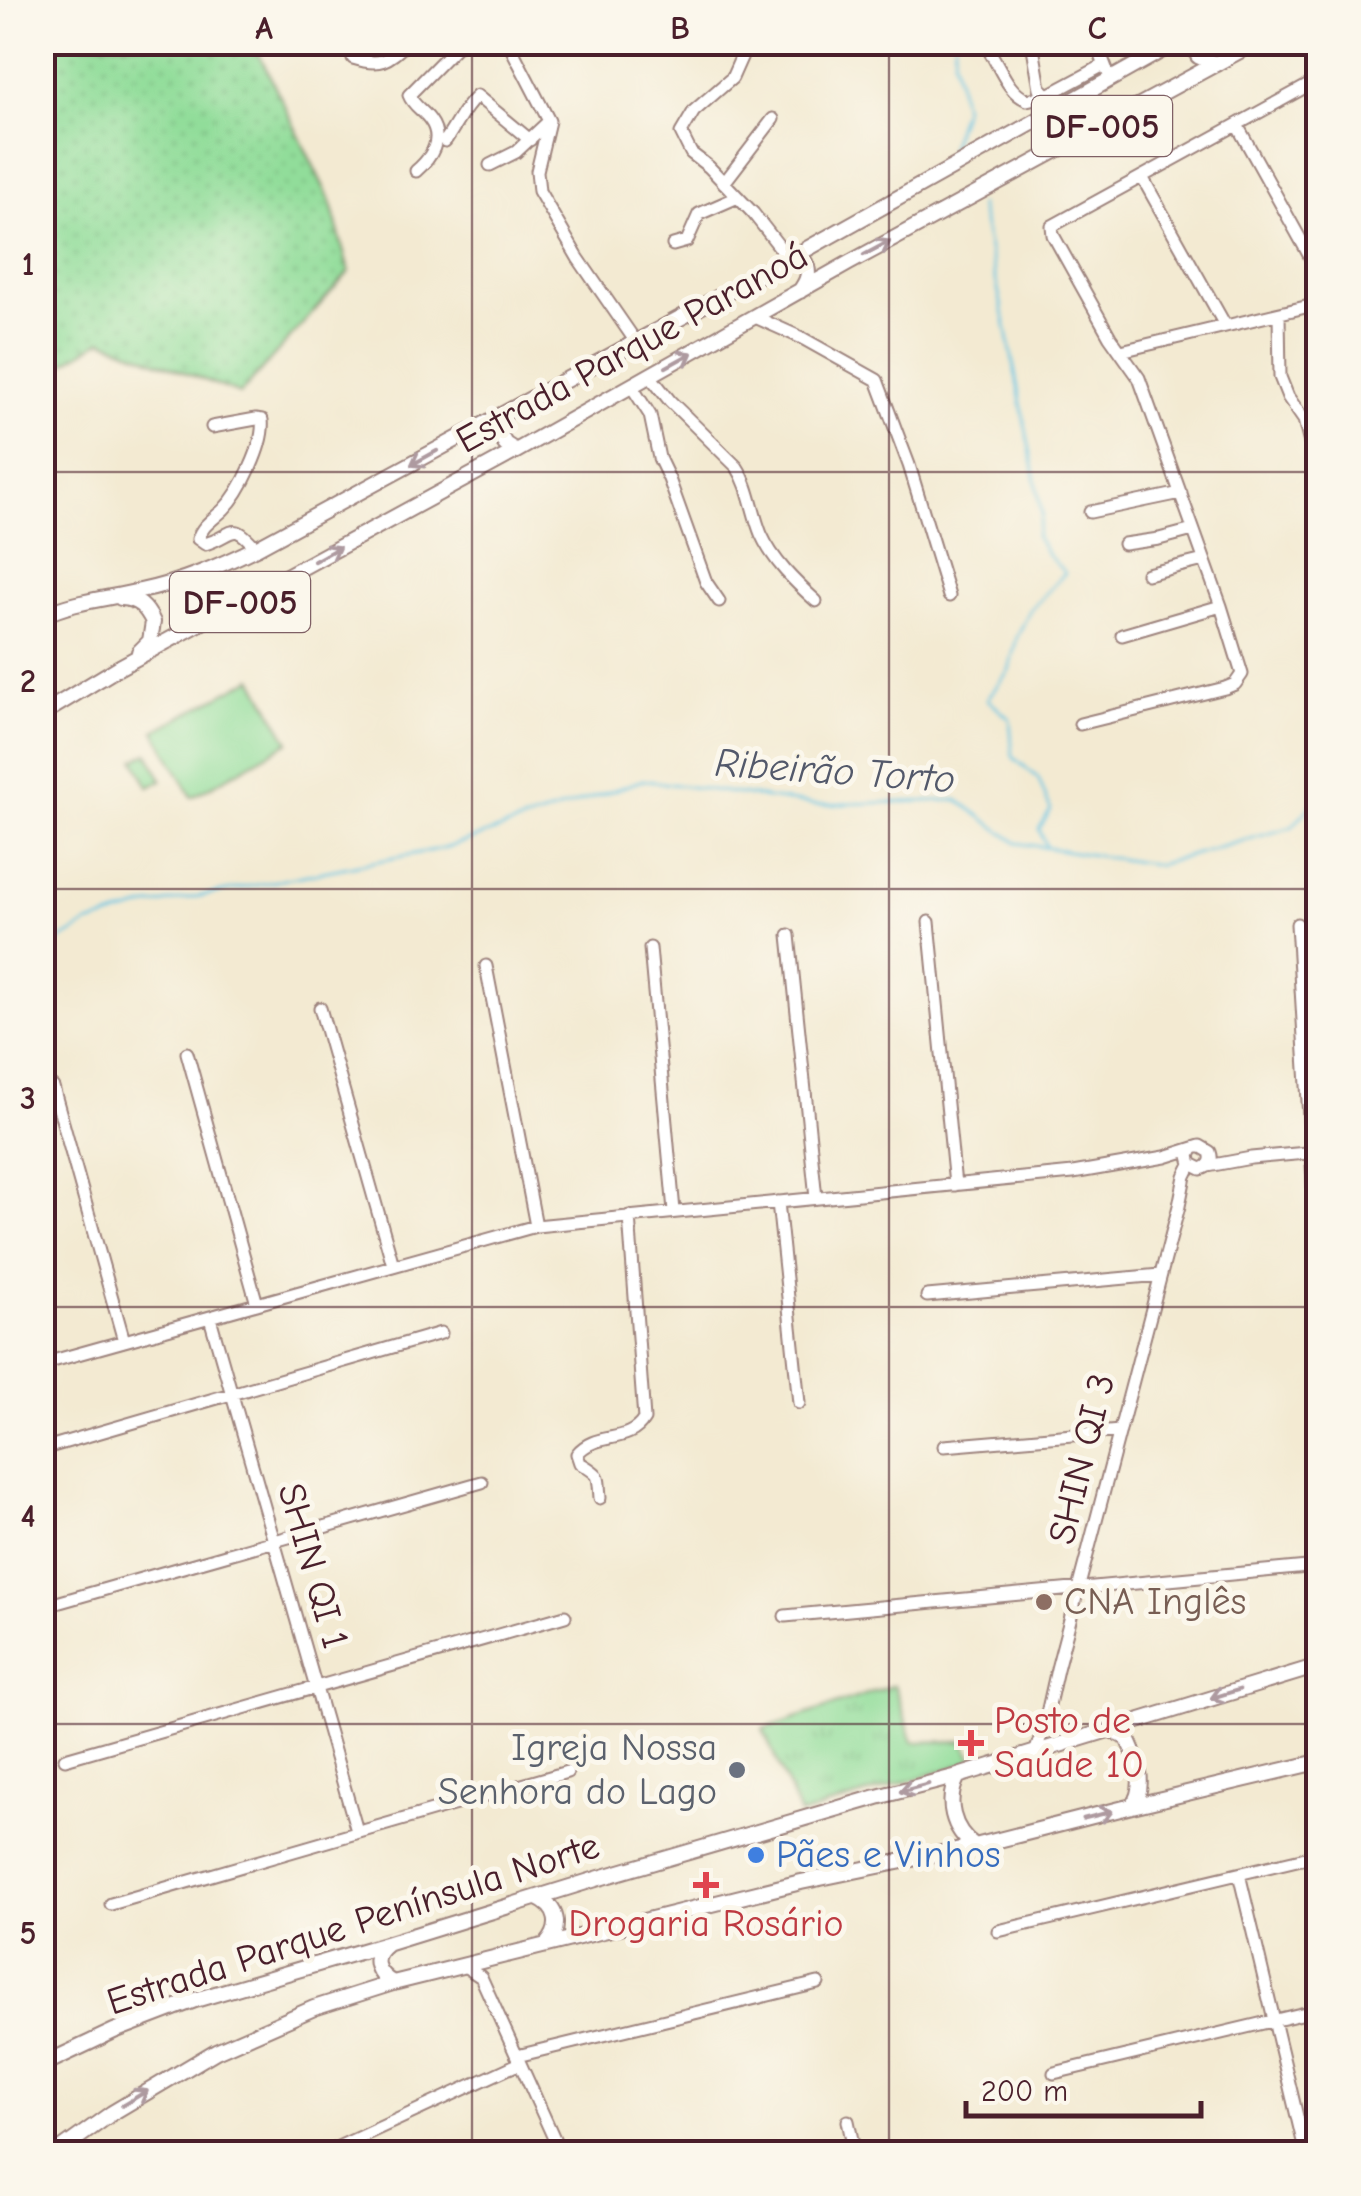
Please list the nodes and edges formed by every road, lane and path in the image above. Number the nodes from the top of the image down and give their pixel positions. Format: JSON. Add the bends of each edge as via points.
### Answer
{"nodes":[{"id":1,"x":408,"y":42,"type":"edge"},
{"id":2,"x":461,"y":42,"type":"edge"},
{"id":3,"x":508,"y":42,"type":"edge"},
{"id":4,"x":748,"y":42,"type":"edge"},
{"id":5,"x":984,"y":42,"type":"edge"},
{"id":6,"x":1032,"y":42,"type":"edge"},
{"id":7,"x":1096,"y":42,"type":"edge"},
{"id":8,"x":1177,"y":42,"type":"edge"},
{"id":9,"x":1195,"y":42,"type":"edge"},
{"id":10,"x":1256,"y":42,"type":"edge"},
{"id":11,"x":354,"y":58,"type":"dead end"},
{"id":12,"x":1216,"y":64,"type":"junction"},
{"id":13,"x":1107,"y":72,"type":"junction"},
{"id":14,"x":1318,"y":80,"type":"edge"},
{"id":15,"x":1048,"y":96,"type":"junction"},
{"id":16,"x":773,"y":119,"type":"dead end"},
{"id":17,"x":549,"y":121,"type":"junction"},
{"id":18,"x":1237,"y":125,"type":"junction"},
{"id":19,"x":445,"y":140,"type":"dead end"},
{"id":20,"x":530,"y":140,"type":"junction"},
{"id":21,"x":490,"y":165,"type":"dead end"},
{"id":22,"x":416,"y":171,"type":"dead end"},
{"id":23,"x":1142,"y":178,"type":"junction"},
{"id":24,"x":724,"y":184,"type":"junction"},
{"id":25,"x":738,"y":197,"type":"junction"},
{"id":26,"x":673,"y":246,"type":"dead end"},
{"id":27,"x":789,"y":259,"type":"junction"},
{"id":28,"x":1318,"y":271,"type":"edge"},
{"id":29,"x":800,"y":292,"type":"junction"},
{"id":30,"x":1318,"y":304,"type":"edge"},
{"id":31,"x":1280,"y":314,"type":"junction"},
{"id":32,"x":756,"y":317,"type":"junction"},
{"id":33,"x":1225,"y":325,"type":"junction"},
{"id":34,"x":636,"y":342,"type":"junction"},
{"id":35,"x":1121,"y":351,"type":"junction"},
{"id":36,"x":650,"y":376,"type":"junction"},
{"id":37,"x":632,"y":386,"type":"junction"},
{"id":38,"x":504,"y":414,"type":"junction"},
{"id":39,"x":212,"y":426,"type":"dead end"},
{"id":40,"x":516,"y":451,"type":"junction"},
{"id":41,"x":1318,"y":474,"type":"edge"},
{"id":42,"x":1180,"y":493,"type":"junction"},
{"id":43,"x":1090,"y":512,"type":"dead end"},
{"id":44,"x":1193,"y":530,"type":"junction"},
{"id":45,"x":1124,"y":544,"type":"dead end"},
{"id":46,"x":256,"y":548,"type":"junction"},
{"id":47,"x":1204,"y":560,"type":"junction"},
{"id":48,"x":1147,"y":574,"type":"dead end"},
{"id":49,"x":949,"y":596,"type":"dead end"},
{"id":50,"x":108,"y":597,"type":"junction"},
{"id":51,"x":719,"y":601,"type":"dead end"},
{"id":52,"x":816,"y":601,"type":"dead end"},
{"id":53,"x":1221,"y":606,"type":"junction"},
{"id":54,"x":42,"y":607,"type":"edge"},
{"id":55,"x":60,"y":608,"type":"junction"},
{"id":56,"x":42,"y":616,"type":"edge"},
{"id":57,"x":1122,"y":634,"type":"dead end"},
{"id":58,"x":118,"y":668,"type":"junction"},
{"id":59,"x":42,"y":714,"type":"edge"},
{"id":60,"x":1080,"y":724,"type":"dead end"},
{"id":61,"x":929,"y":922,"type":"dead end"},
{"id":62,"x":1297,"y":924,"type":"dead end"},
{"id":63,"x":790,"y":935,"type":"dead end"},
{"id":64,"x":650,"y":948,"type":"dead end"},
{"id":65,"x":486,"y":966,"type":"dead end"},
{"id":66,"x":320,"y":1008,"type":"dead end"},
{"id":67,"x":187,"y":1053,"type":"dead end"},
{"id":68,"x":53,"y":1088,"type":"dead end"},
{"id":69,"x":1192,"y":1149,"type":"junction"},
{"id":70,"x":1210,"y":1152,"type":"junction"},
{"id":71,"x":1315,"y":1152,"type":"edge"},
{"id":72,"x":1164,"y":1157,"type":"junction"},
{"id":73,"x":1251,"y":1158,"type":"junction"},
{"id":74,"x":1190,"y":1164,"type":"junction"},
{"id":75,"x":1206,"y":1167,"type":"junction"},
{"id":76,"x":955,"y":1185,"type":"junction"},
{"id":77,"x":816,"y":1198,"type":"junction"},
{"id":78,"x":778,"y":1202,"type":"junction"},
{"id":79,"x":1180,"y":1206,"type":"junction"},
{"id":80,"x":674,"y":1211,"type":"junction"},
{"id":81,"x":630,"y":1216,"type":"junction"},
{"id":82,"x":536,"y":1226,"type":"junction"},
{"id":83,"x":1318,"y":1263,"type":"edge"},
{"id":84,"x":393,"y":1265,"type":"junction"},
{"id":85,"x":1160,"y":1276,"type":"junction"},
{"id":86,"x":927,"y":1296,"type":"dead end"},
{"id":87,"x":258,"y":1304,"type":"junction"},
{"id":88,"x":210,"y":1318,"type":"junction"},
{"id":89,"x":441,"y":1333,"type":"dead end"},
{"id":90,"x":124,"y":1341,"type":"junction"},
{"id":91,"x":42,"y":1364,"type":"edge"},
{"id":92,"x":234,"y":1394,"type":"junction"},
{"id":93,"x":799,"y":1403,"type":"dead end"},
{"id":94,"x":1120,"y":1430,"type":"junction"},
{"id":95,"x":944,"y":1446,"type":"dead end"},
{"id":96,"x":42,"y":1449,"type":"edge"},
{"id":97,"x":482,"y":1482,"type":"dead end"},
{"id":98,"x":600,"y":1498,"type":"dead end"},
{"id":99,"x":275,"y":1540,"type":"junction"},
{"id":100,"x":1318,"y":1566,"type":"edge"},
{"id":101,"x":1080,"y":1588,"type":"junction"},
{"id":102,"x":46,"y":1606,"type":"dead end"},
{"id":103,"x":565,"y":1616,"type":"dead end"},
{"id":104,"x":786,"y":1616,"type":"dead end"},
{"id":105,"x":1318,"y":1666,"type":"edge"},
{"id":106,"x":316,"y":1688,"type":"junction"},
{"id":107,"x":1044,"y":1728,"type":"junction"},
{"id":108,"x":1111,"y":1730,"type":"junction"},
{"id":109,"x":1054,"y":1747,"type":"junction"},
{"id":110,"x":1034,"y":1753,"type":"junction"},
{"id":111,"x":65,"y":1759,"type":"dead end"},
{"id":112,"x":1318,"y":1762,"type":"edge"},
{"id":113,"x":567,"y":1772,"type":"dead end"},
{"id":114,"x":958,"y":1776,"type":"junction"},
{"id":115,"x":1132,"y":1806,"type":"junction"},
{"id":116,"x":357,"y":1831,"type":"junction"},
{"id":117,"x":975,"y":1846,"type":"junction"},
{"id":118,"x":1318,"y":1855,"type":"edge"},
{"id":119,"x":1239,"y":1874,"type":"junction"},
{"id":120,"x":536,"y":1898,"type":"junction"},
{"id":121,"x":111,"y":1904,"type":"dead end"},
{"id":122,"x":998,"y":1931,"type":"dead end"},
{"id":123,"x":386,"y":1944,"type":"junction"},
{"id":124,"x":547,"y":1944,"type":"junction"},
{"id":125,"x":488,"y":1958,"type":"junction"},
{"id":126,"x":463,"y":1965,"type":"junction"},
{"id":127,"x":481,"y":1977,"type":"junction"},
{"id":128,"x":393,"y":1983,"type":"junction"},
{"id":129,"x":818,"y":1984,"type":"dead end"},
{"id":130,"x":1318,"y":2010,"type":"edge"},
{"id":131,"x":1276,"y":2020,"type":"junction"},
{"id":132,"x":519,"y":2060,"type":"junction"},
{"id":133,"x":42,"y":2065,"type":"edge"},
{"id":134,"x":1054,"y":2073,"type":"dead end"},
{"id":135,"x":848,"y":2121,"type":"dead end"},
{"id":136,"x":55,"y":2154,"type":"edge"},
{"id":137,"x":323,"y":2154,"type":"edge"},
{"id":138,"x":562,"y":2154,"type":"edge"},
{"id":139,"x":855,"y":2154,"type":"edge"},
{"id":140,"x":1306,"y":2154,"type":"edge"}],
"edges":[{"from":1,"to":11,"type":"street","via":[[377,64]]},
{"from":2,"to":22,"type":"street","via":[[409,94],[435,130],[432,155]]},
{"from":3,"to":17,"type":"street"},
{"from":4,"to":24,"type":"street","via":[[732,78],[694,111],[681,133],[691,154]]},
{"from":5,"to":15,"type":"street","via":[[1014,93],[1027,100]]},
{"from":6,"to":15,"type":"street","via":[[1040,88]]},
{"from":7,"to":13,"type":"street"},
{"from":8,"to":13,"type":"main road","name":"Estrada Parque Paranoá","number":"DF-005"},
{"from":9,"to":12,"type":"main road","via":[[1198,56]]},
{"from":10,"to":12,"type":"main road","name":"Estrada Parque Paranoá","number":"DF-005"},
{"from":29,"to":12,"type":"main road","name":"Estrada Parque Paranoá","number":"DF-005","one_way":true},
{"from":13,"to":15,"type":"street"},
{"from":13,"to":27,"type":"main road","name":"Estrada Parque Paranoá","number":"DF-005"},
{"from":14,"to":18,"type":"street"},
{"from":16,"to":24,"type":"street"},
{"from":17,"to":20,"type":"street"},
{"from":17,"to":34,"type":"street","via":[[539,190]]},
{"from":18,"to":23,"type":"street"},
{"from":18,"to":28,"type":"street"},
{"from":19,"to":20,"type":"street","via":[[477,96]]},
{"from":20,"to":21,"type":"street"},
{"from":23,"to":33,"type":"street"},
{"from":23,"to":35,"type":"street","via":[[1052,226]]},
{"from":24,"to":25,"type":"street"},
{"from":25,"to":26,"type":"street","via":[[702,211],[686,242]]},
{"from":25,"to":27,"type":"street"},
{"from":27,"to":29,"type":"main road","via":[[808,266]]},
{"from":27,"to":34,"type":"main road","name":"Estrada Parque Paranoá","number":"DF-005"},
{"from":29,"to":32,"type":"main road","name":"Estrada Parque Paranoá","number":"DF-005"},
{"from":30,"to":31,"type":"street"},
{"from":31,"to":33,"type":"street"},
{"from":31,"to":41,"type":"street","via":[[1280,377],[1304,420]]},
{"from":36,"to":32,"type":"main road","name":"Estrada Parque Paranoá","number":"DF-005","one_way":true},
{"from":32,"to":49,"type":"street","via":[[877,380]]},
{"from":33,"to":35,"type":"street"},
{"from":34,"to":38,"type":"main road","name":"Estrada Parque Paranoá","number":"DF-005"},
{"from":35,"to":42,"type":"street","via":[[1139,378]]},
{"from":36,"to":37,"type":"main road","name":"Estrada Parque Paranoá","number":"DF-005"},
{"from":36,"to":52,"type":"street","via":[[737,466],[761,535]]},
{"from":37,"to":40,"type":"main road","name":"Estrada Parque Paranoá","number":"DF-005"},
{"from":37,"to":51,"type":"street","via":[[650,415],[658,458]]},
{"from":38,"to":40,"type":"main road","via":[[498,431]]},
{"from":38,"to":46,"type":"main road","name":"Estrada Parque Paranoá","number":"DF-005","one_way":true},
{"from":39,"to":46,"type":"street","via":[[256,418],[263,426],[238,490],[198,540],[205,544],[243,532]]},
{"from":58,"to":40,"type":"main road","name":"Estrada Parque Paranoá","number":"DF-005","one_way":true},
{"from":42,"to":43,"type":"street"},
{"from":42,"to":44,"type":"street"},
{"from":44,"to":45,"type":"street"},
{"from":44,"to":47,"type":"street"},
{"from":46,"to":50,"type":"main road","name":"Estrada Parque Paranoá","number":"DF-005","via":[[172,584]]},
{"from":47,"to":48,"type":"street"},
{"from":47,"to":53,"type":"street"},
{"from":50,"to":55,"type":"main road","name":"Estrada Parque Paranoá","number":"DF-005"},
{"from":50,"to":58,"type":"main road","via":[[137,601],[153,622],[150,641]]},
{"from":53,"to":57,"type":"street"},
{"from":53,"to":60,"type":"street","via":[[1240,662],[1235,684]]},
{"from":54,"to":55,"type":"street"},
{"from":55,"to":56,"type":"main road","name":"Estrada Parque Paranoá","number":"DF-005"},
{"from":58,"to":59,"type":"main road","name":"Estrada Parque Paranoá","number":"DF-005"},
{"from":61,"to":76,"type":"street"},
{"from":62,"to":71,"type":"street"},
{"from":63,"to":77,"type":"street"},
{"from":64,"to":80,"type":"street"},
{"from":65,"to":82,"type":"street"},
{"from":66,"to":84,"type":"street"},
{"from":67,"to":87,"type":"street"},
{"from":68,"to":90,"type":"street"},
{"from":69,"to":70,"type":"street"},
{"from":69,"to":72,"type":"street"},
{"from":69,"to":74,"type":"street"},
{"from":70,"to":73,"type":"street"},
{"from":70,"to":75,"type":"street"},
{"from":71,"to":73,"type":"street"},
{"from":71,"to":83,"type":"street"},
{"from":72,"to":74,"type":"street"},
{"from":72,"to":76,"type":"street"},
{"from":73,"to":75,"type":"street"},
{"from":74,"to":75,"type":"street"},
{"from":74,"to":79,"type":"street","name":"SHIN QI 3"},
{"from":75,"to":79,"type":"street","name":"SHIN QI 3"},
{"from":76,"to":77,"type":"street"},
{"from":77,"to":78,"type":"street"},
{"from":78,"to":80,"type":"street"},
{"from":78,"to":93,"type":"street"},
{"from":79,"to":85,"type":"street","name":"SHIN QI 3"},
{"from":80,"to":81,"type":"street"},
{"from":81,"to":82,"type":"street"},
{"from":81,"to":98,"type":"street","via":[[644,1419],[624,1436],[580,1449],[578,1460],[598,1477]]},
{"from":82,"to":84,"type":"street"},
{"from":84,"to":87,"type":"street"},
{"from":85,"to":86,"type":"street"},
{"from":85,"to":94,"type":"street","name":"SHIN QI 3"},
{"from":87,"to":88,"type":"street"},
{"from":88,"to":90,"type":"street"},
{"from":88,"to":92,"type":"street","name":"SHIN QI 1"},
{"from":89,"to":92,"type":"street"},
{"from":90,"to":91,"type":"street"},
{"from":92,"to":96,"type":"street"},
{"from":92,"to":99,"type":"street","name":"SHIN QI 1"},
{"from":94,"to":95,"type":"street"},
{"from":94,"to":101,"type":"street","name":"SHIN QI 3"},
{"from":97,"to":99,"type":"street"},
{"from":99,"to":102,"type":"street"},
{"from":99,"to":106,"type":"street","name":"SHIN QI 1"},
{"from":100,"to":101,"type":"street"},
{"from":101,"to":104,"type":"street"},
{"from":101,"to":107,"type":"street","name":"SHIN QI 3"},
{"from":103,"to":106,"type":"street"},
{"from":105,"to":108,"type":"main road","name":"Estrada Parque Península Norte","one_way":true},
{"from":106,"to":111,"type":"street"},
{"from":106,"to":116,"type":"street","name":"SHIN QI 1"},
{"from":107,"to":109,"type":"street"},
{"from":107,"to":110,"type":"street","name":"SHIN QI 3"},
{"from":108,"to":109,"type":"main road","name":"Estrada Parque Península Norte"},
{"from":108,"to":115,"type":"main road","via":[[1127,1738],[1136,1760],[1140,1790]]},
{"from":109,"to":110,"type":"main road","name":"Estrada Parque Península Norte"},
{"from":110,"to":114,"type":"main road","name":"Estrada Parque Península Norte"},
{"from":112,"to":115,"type":"main road","name":"Estrada Parque Península Norte"},
{"from":113,"to":116,"type":"street"},
{"from":114,"to":117,"type":"main road","via":[[951,1795],[954,1818],[958,1832]]},
{"from":114,"to":120,"type":"main road","name":"Estrada Parque Península Norte","one_way":true},
{"from":117,"to":115,"type":"main road","name":"Estrada Parque Península Norte","one_way":true},
{"from":116,"to":121,"type":"street"},
{"from":117,"to":124,"type":"main road","name":"Estrada Parque Península Norte"},
{"from":118,"to":119,"type":"street"},
{"from":119,"to":122,"type":"street"},
{"from":119,"to":131,"type":"street"},
{"from":120,"to":123,"type":"main road","name":"Estrada Parque Península Norte"},
{"from":120,"to":124,"type":"main road","via":[[557,1918]]},
{"from":123,"to":128,"type":"main road","via":[[376,1965]]},
{"from":123,"to":133,"type":"main road","name":"Estrada Parque Península Norte","via":[[195,2000]]},
{"from":124,"to":125,"type":"main road","name":"Estrada Parque Península Norte"},
{"from":125,"to":126,"type":"main road","name":"Estrada Parque Península Norte"},
{"from":125,"to":127,"type":"street"},
{"from":126,"to":127,"type":"street"},
{"from":126,"to":128,"type":"main road","name":"Estrada Parque Península Norte"},
{"from":127,"to":132,"type":"street"},
{"from":136,"to":128,"type":"main road","name":"Estrada Parque Península Norte","one_way":true,"via":[[216,2051]]},
{"from":129,"to":132,"type":"street"},
{"from":130,"to":131,"type":"street"},
{"from":131,"to":134,"type":"street"},
{"from":131,"to":140,"type":"street"},
{"from":132,"to":137,"type":"street"},
{"from":132,"to":138,"type":"street"},
{"from":135,"to":139,"type":"street"}]}
